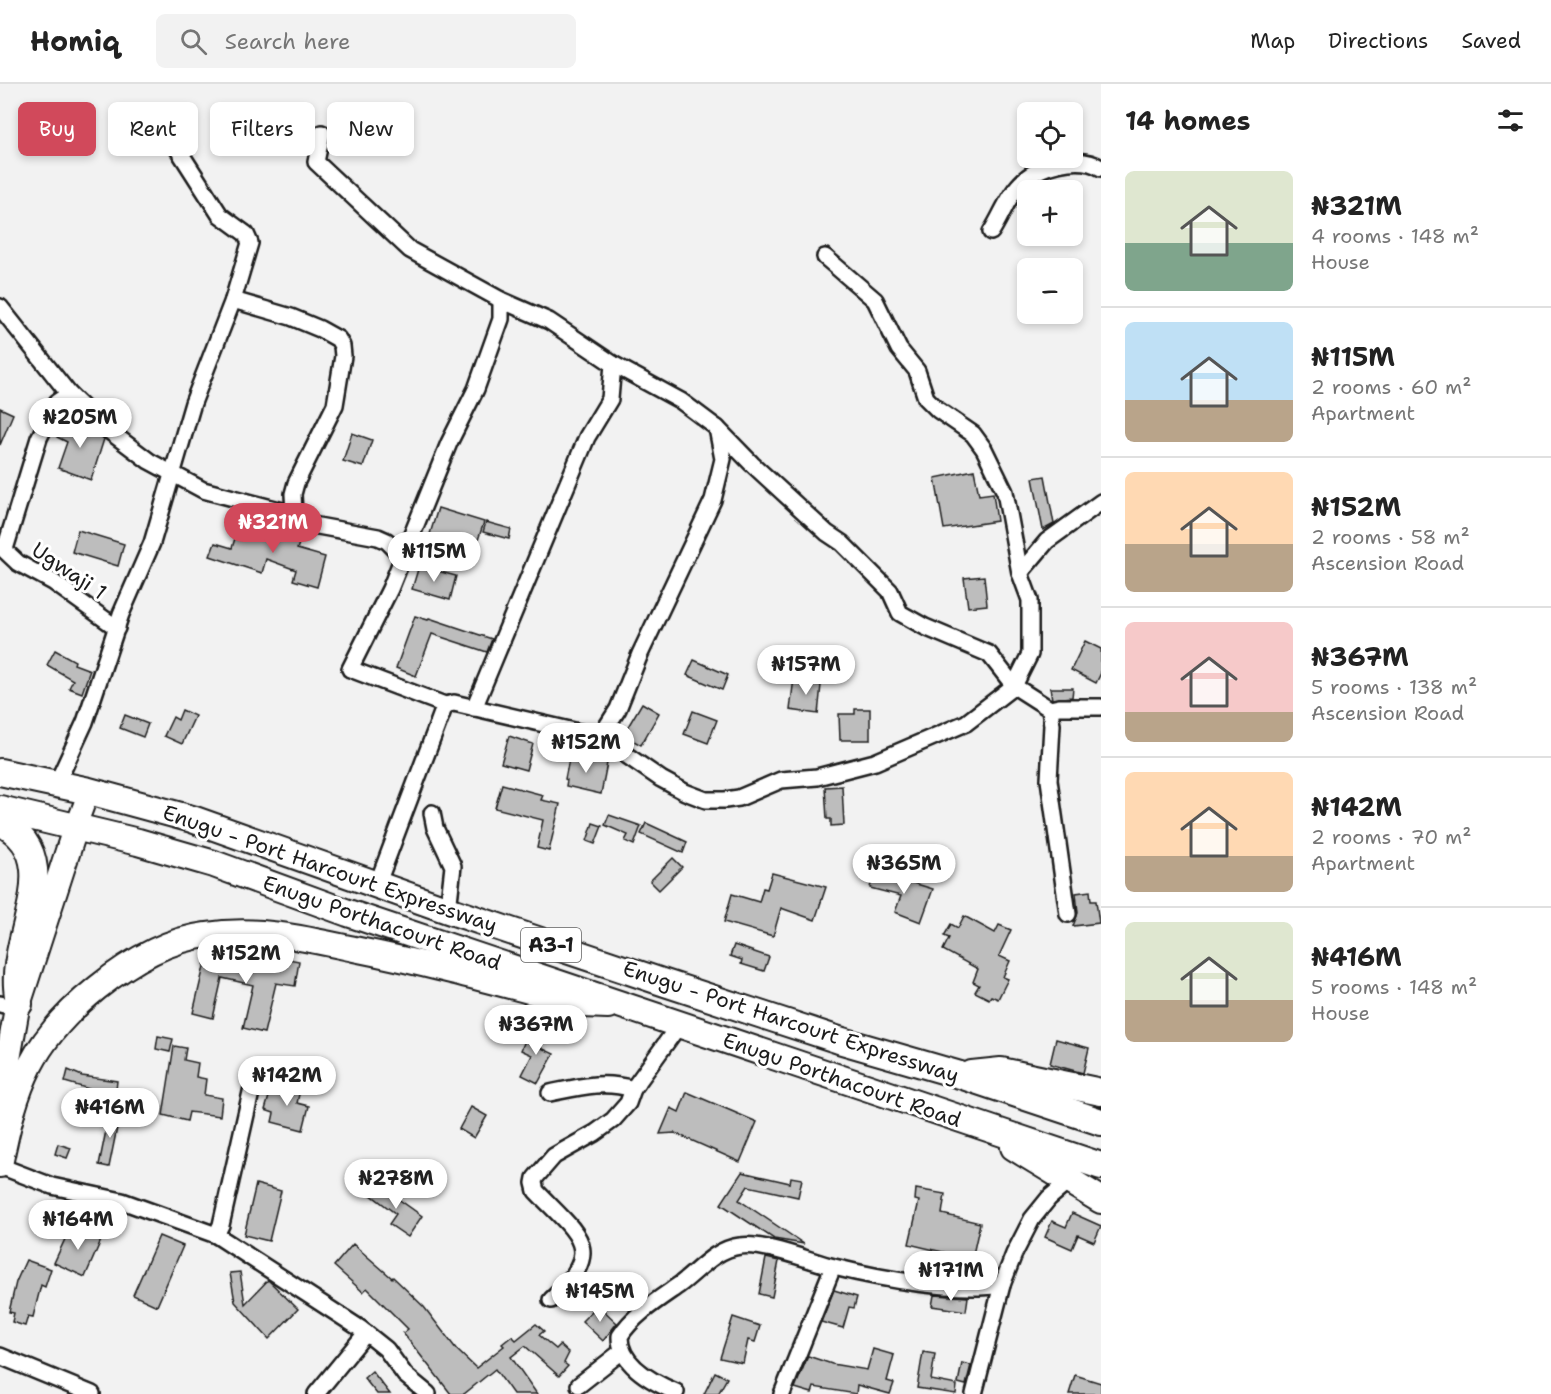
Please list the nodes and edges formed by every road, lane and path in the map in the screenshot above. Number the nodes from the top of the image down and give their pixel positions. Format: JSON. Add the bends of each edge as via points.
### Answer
{"nodes":[{"id":1,"x":321,"y":133,"type":"dead end"},
{"id":2,"x":182,"y":156,"type":"edge"},
{"id":3,"x":1101,"y":168,"type":"edge"},
{"id":4,"x":991,"y":232,"type":"dead end"},
{"id":5,"x":825,"y":257,"type":"dead end"},
{"id":6,"x":233,"y":300,"type":"junction"},
{"id":7,"x":501,"y":300,"type":"junction"},
{"id":8,"x":0,"y":307,"type":"edge"},
{"id":9,"x":613,"y":364,"type":"junction"},
{"id":10,"x":69,"y":394,"type":"junction"},
{"id":11,"x":717,"y":428,"type":"junction"},
{"id":12,"x":173,"y":474,"type":"junction"},
{"id":13,"x":1101,"y":502,"type":"edge"},
{"id":14,"x":294,"y":514,"type":"junction"},
{"id":15,"x":3,"y":548,"type":"edge"},
{"id":16,"x":403,"y":557,"type":"junction"},
{"id":17,"x":1020,"y":573,"type":"junction"},
{"id":18,"x":117,"y":628,"type":"junction"},
{"id":19,"x":1013,"y":678,"type":"junction"},
{"id":20,"x":445,"y":705,"type":"junction"},
{"id":21,"x":1101,"y":707,"type":"edge"},
{"id":22,"x":474,"y":708,"type":"junction"},
{"id":23,"x":1050,"y":709,"type":"junction"},
{"id":24,"x":600,"y":737,"type":"junction"},
{"id":25,"x":0,"y":772,"type":"edge"},
{"id":26,"x":57,"y":783,"type":"junction"},
{"id":27,"x":89,"y":791,"type":"junction"},
{"id":28,"x":0,"y":809,"type":"edge"},
{"id":29,"x":432,"y":813,"type":"dead end"},
{"id":30,"x":0,"y":822,"type":"edge"},
{"id":31,"x":76,"y":826,"type":"junction"},
{"id":32,"x":376,"y":885,"type":"junction"},
{"id":33,"x":448,"y":910,"type":"junction"},
{"id":34,"x":1068,"y":914,"type":"dead end"},
{"id":35,"x":12,"y":1005,"type":"edge"},
{"id":36,"x":629,"y":1008,"type":"junction"},
{"id":37,"x":679,"y":1025,"type":"junction"},
{"id":38,"x":960,"y":1075,"type":"junction"},
{"id":39,"x":254,"y":1079,"type":"dead end"},
{"id":40,"x":633,"y":1089,"type":"junction"},
{"id":41,"x":1101,"y":1092,"type":"edge"},
{"id":42,"x":550,"y":1093,"type":"dead end"},
{"id":43,"x":0,"y":1105,"type":"edge"},
{"id":44,"x":1101,"y":1122,"type":"edge"},
{"id":45,"x":986,"y":1128,"type":"junction"},
{"id":46,"x":0,"y":1165,"type":"edge"},
{"id":47,"x":1101,"y":1166,"type":"edge"},
{"id":48,"x":1068,"y":1182,"type":"junction"},
{"id":49,"x":1101,"y":1200,"type":"edge"},
{"id":50,"x":216,"y":1235,"type":"junction"},
{"id":51,"x":833,"y":1267,"type":"junction"},
{"id":52,"x":1002,"y":1285,"type":"junction"},
{"id":53,"x":551,"y":1300,"type":"dead end"},
{"id":54,"x":366,"y":1333,"type":"junction"},
{"id":55,"x":621,"y":1352,"type":"junction"},
{"id":56,"x":0,"y":1356,"type":"edge"},
{"id":57,"x":579,"y":1385,"type":"dead end"},
{"id":58,"x":676,"y":1392,"type":"dead end"},
{"id":59,"x":92,"y":1394,"type":"edge"},
{"id":60,"x":316,"y":1394,"type":"edge"},
{"id":61,"x":428,"y":1394,"type":"edge"},
{"id":62,"x":783,"y":1394,"type":"edge"},
{"id":63,"x":974,"y":1394,"type":"edge"}],
"edges":[{"from":1,"to":7,"type":"street","via":[[316,162],[410,250]]},
{"from":2,"to":6,"type":"street","via":[[220,215],[249,238]]},
{"from":3,"to":4,"type":"street","via":[[1086,160],[1029,177],[1019,185]]},
{"from":5,"to":17,"type":"street","via":[[875,300],[899,349],[917,371],[926,398],[973,434],[984,449],[1007,499]]},
{"from":6,"to":12,"type":"street","via":[[193,403]]},
{"from":6,"to":14,"type":"street","via":[[320,329],[338,339],[342,346],[344,356],[335,405],[296,483],[292,494]]},
{"from":7,"to":9,"type":"street","via":[[549,321]]},
{"from":7,"to":16,"type":"street","via":[[501,319],[476,389],[448,443]]},
{"from":8,"to":10,"type":"street"},
{"from":9,"to":11,"type":"street","via":[[672,395]]},
{"from":9,"to":22,"type":"street","via":[[610,399],[587,437]]},
{"from":10,"to":12,"type":"street","via":[[100,424]]},
{"from":10,"to":15,"type":"street","via":[[57,402],[39,438]]},
{"from":11,"to":19,"type":"street","via":[[890,591],[900,613],[989,654]]},
{"from":11,"to":24,"type":"street","via":[[723,459],[713,500],[618,709]]},
{"from":12,"to":14,"type":"street","via":[[221,496]]},
{"from":12,"to":18,"type":"street","via":[[152,543]]},
{"from":13,"to":17,"type":"street","via":[[1047,541]]},
{"from":14,"to":16,"type":"street","via":[[307,524],[378,537]]},
{"from":15,"to":18,"type":"street","name":"Ugwaji 1","via":[[18,563],[53,582]]},
{"from":16,"to":20,"type":"street","via":[[350,669]]},
{"from":17,"to":19,"type":"street","via":[[1030,600],[1030,654]]},
{"from":18,"to":26,"type":"street","via":[[85,722]]},
{"from":19,"to":23,"type":"street","via":[[1027,697]]},
{"from":19,"to":24,"type":"street","via":[[966,723],[875,762],[818,777],[781,780],[725,800],[706,800],[685,792]]},
{"from":20,"to":22,"type":"street"},
{"from":20,"to":32,"type":"street"},
{"from":21,"to":23,"type":"street"},
{"from":22,"to":24,"type":"street"},
{"from":23,"to":34,"type":"street","via":[[1049,780]]},
{"from":25,"to":26,"type":"highway","name":"Enugu - Port Harcourt Expressway","number":"A3-1"},
{"from":26,"to":27,"type":"highway","name":"Enugu - Port Harcourt Expressway","number":"A3-1"},
{"from":27,"to":31,"type":"street"},
{"from":27,"to":32,"type":"highway","name":"Enugu - Port Harcourt Expressway","number":"A3-1","via":[[192,819]]},
{"from":28,"to":31,"type":"highway","name":"Enugu Porthacourt Road","number":"A3-1"},
{"from":29,"to":33,"type":"street","via":[[453,866]]},
{"from":30,"to":35,"type":"highway","via":[[22,839],[32,859],[35,881]]},
{"from":31,"to":35,"type":"main road"},
{"from":31,"to":36,"type":"highway","name":"Enugu Porthacourt Road","number":"A3-1","via":[[214,864]]},
{"from":32,"to":33,"type":"highway","name":"Enugu - Port Harcourt Expressway","number":"A3-1"},
{"from":33,"to":38,"type":"highway","name":"Enugu - Port Harcourt Expressway","number":"A3-1","via":[[831,1038]]},
{"from":35,"to":43,"type":"main road"},
{"from":36,"to":37,"type":"highway","name":"Enugu Porthacourt Road","number":"A3-1"},
{"from":36,"to":46,"type":"main road","via":[[582,1005],[404,959],[283,934],[203,935],[163,947],[129,964],[64,1015],[41,1043],[26,1072],[9,1118]]},
{"from":37,"to":40,"type":"street"},
{"from":37,"to":45,"type":"highway","name":"Enugu Porthacourt Road","number":"A3-1"},
{"from":38,"to":41,"type":"highway","via":[[1001,1071]]},
{"from":38,"to":44,"type":"highway","name":"Enugu - Port Harcourt Expressway","number":"A3-1"},
{"from":39,"to":50,"type":"street"},
{"from":40,"to":42,"type":"street","via":[[594,1084]]},
{"from":40,"to":53,"type":"street","via":[[628,1103],[613,1120],[554,1156],[534,1183],[536,1191],[574,1231],[583,1254],[572,1281]]},
{"from":45,"to":47,"type":"highway","name":"Enugu Porthacourt Road","number":"A3-1"},
{"from":45,"to":48,"type":"highway"},
{"from":46,"to":50,"type":"street","via":[[52,1186],[122,1201]]},
{"from":48,"to":49,"type":"highway"},
{"from":48,"to":52,"type":"street","via":[[1032,1219]]},
{"from":50,"to":54,"type":"street"},
{"from":51,"to":52,"type":"street","via":[[968,1288]]},
{"from":51,"to":55,"type":"street","via":[[803,1256],[753,1247],[740,1246],[722,1252],[622,1331]]},
{"from":51,"to":62,"type":"street"},
{"from":52,"to":63,"type":"street"},
{"from":54,"to":60,"type":"street"},
{"from":54,"to":61,"type":"street"},
{"from":55,"to":57,"type":"street"},
{"from":55,"to":58,"type":"street","via":[[656,1384]]},
{"from":56,"to":59,"type":"street"}]}
